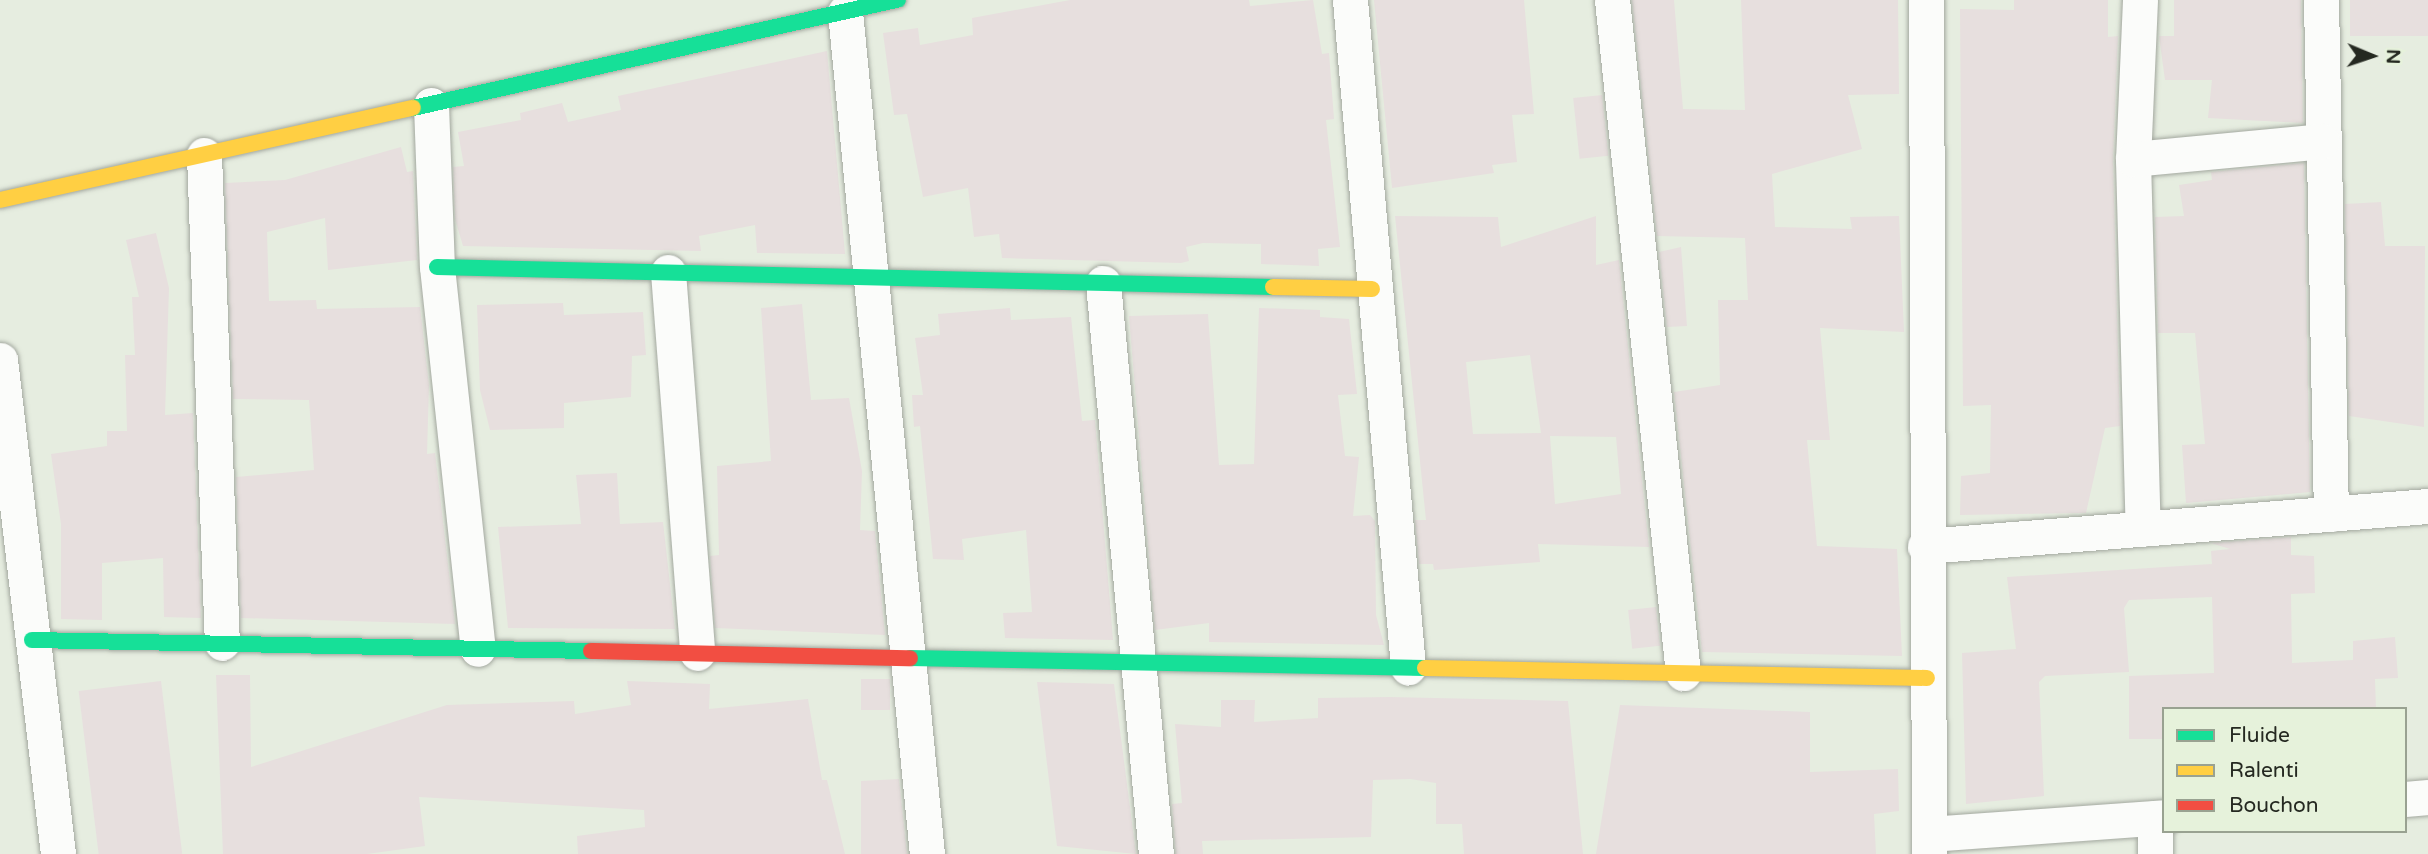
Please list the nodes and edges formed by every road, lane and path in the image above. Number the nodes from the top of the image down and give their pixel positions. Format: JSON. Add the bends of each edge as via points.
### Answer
{"nodes":[{"id":1,"x":898,"y":0,"type":"edge"},
{"id":2,"x":1350,"y":0,"type":"edge"},
{"id":3,"x":1612,"y":0,"type":"edge"},
{"id":4,"x":1926,"y":0,"type":"edge"},
{"id":5,"x":2140,"y":0,"type":"edge"},
{"id":6,"x":2321,"y":0,"type":"edge"},
{"id":7,"x":794,"y":11,"type":"edge"},
{"id":8,"x":845,"y":12,"type":"junction"},
{"id":9,"x":431,"y":105,"type":"junction"},
{"id":10,"x":2322,"y":141,"type":"junction"},
{"id":11,"x":204,"y":155,"type":"junction"},
{"id":12,"x":2133,"y":159,"type":"junction"},
{"id":13,"x":0,"y":200,"type":"edge"},
{"id":14,"x":437,"y":267,"type":"junction"},
{"id":15,"x":667,"y":272,"type":"junction"},
{"id":16,"x":867,"y":279,"type":"junction"},
{"id":17,"x":1102,"y":283,"type":"junction"},
{"id":18,"x":1372,"y":289,"type":"junction"},
{"id":19,"x":0,"y":360,"type":"edge"},
{"id":20,"x":2428,"y":506,"type":"edge"},
{"id":21,"x":2331,"y":514,"type":"junction"},
{"id":22,"x":2143,"y":529,"type":"junction"},
{"id":23,"x":1925,"y":546,"type":"junction"},
{"id":24,"x":32,"y":639,"type":"junction"},
{"id":25,"x":222,"y":643,"type":"junction"},
{"id":26,"x":478,"y":649,"type":"junction"},
{"id":27,"x":697,"y":653,"type":"junction"},
{"id":28,"x":909,"y":659,"type":"junction"},
{"id":29,"x":1138,"y":662,"type":"junction"},
{"id":30,"x":1408,"y":667,"type":"junction"},
{"id":31,"x":1683,"y":673,"type":"junction"},
{"id":32,"x":1927,"y":678,"type":"junction"},
{"id":33,"x":2428,"y":797,"type":"edge"},
{"id":34,"x":2407,"y":799,"type":"edge"},
{"id":35,"x":2159,"y":817,"type":"edge"},
{"id":36,"x":1929,"y":844,"type":"edge"},
{"id":37,"x":58,"y":854,"type":"edge"},
{"id":38,"x":927,"y":854,"type":"edge"},
{"id":39,"x":1156,"y":854,"type":"edge"},
{"id":40,"x":2155,"y":854,"type":"edge"}],
"edges":[{"from":1,"to":8,"type":"street"},
{"from":2,"to":18,"type":"street"},
{"from":3,"to":31,"type":"street"},
{"from":4,"to":23,"type":"street"},
{"from":5,"to":12,"type":"street"},
{"from":6,"to":10,"type":"street"},
{"from":7,"to":8,"type":"street"},
{"from":7,"to":9,"type":"street"},
{"from":8,"to":16,"type":"street"},
{"from":9,"to":11,"type":"street"},
{"from":9,"to":14,"type":"street"},
{"from":10,"to":12,"type":"street"},
{"from":10,"to":21,"type":"street"},
{"from":11,"to":13,"type":"street"},
{"from":11,"to":25,"type":"street"},
{"from":12,"to":22,"type":"street"},
{"from":14,"to":15,"type":"street"},
{"from":14,"to":26,"type":"street"},
{"from":15,"to":16,"type":"street"},
{"from":15,"to":27,"type":"street"},
{"from":16,"to":17,"type":"street"},
{"from":16,"to":28,"type":"street"},
{"from":17,"to":18,"type":"street"},
{"from":17,"to":29,"type":"street"},
{"from":18,"to":30,"type":"street"},
{"from":19,"to":24,"type":"street"},
{"from":20,"to":21,"type":"street"},
{"from":21,"to":22,"type":"street"},
{"from":22,"to":23,"type":"street"},
{"from":23,"to":32,"type":"street"},
{"from":24,"to":25,"type":"street"},
{"from":24,"to":37,"type":"street"},
{"from":25,"to":26,"type":"street"},
{"from":26,"to":27,"type":"street"},
{"from":27,"to":28,"type":"street"},
{"from":28,"to":29,"type":"street"},
{"from":28,"to":38,"type":"street"},
{"from":29,"to":30,"type":"street"},
{"from":29,"to":39,"type":"street"},
{"from":30,"to":31,"type":"street"},
{"from":31,"to":32,"type":"street"},
{"from":32,"to":36,"type":"street"},
{"from":33,"to":34,"type":"street"},
{"from":35,"to":36,"type":"street"},
{"from":35,"to":40,"type":"street"}]}
